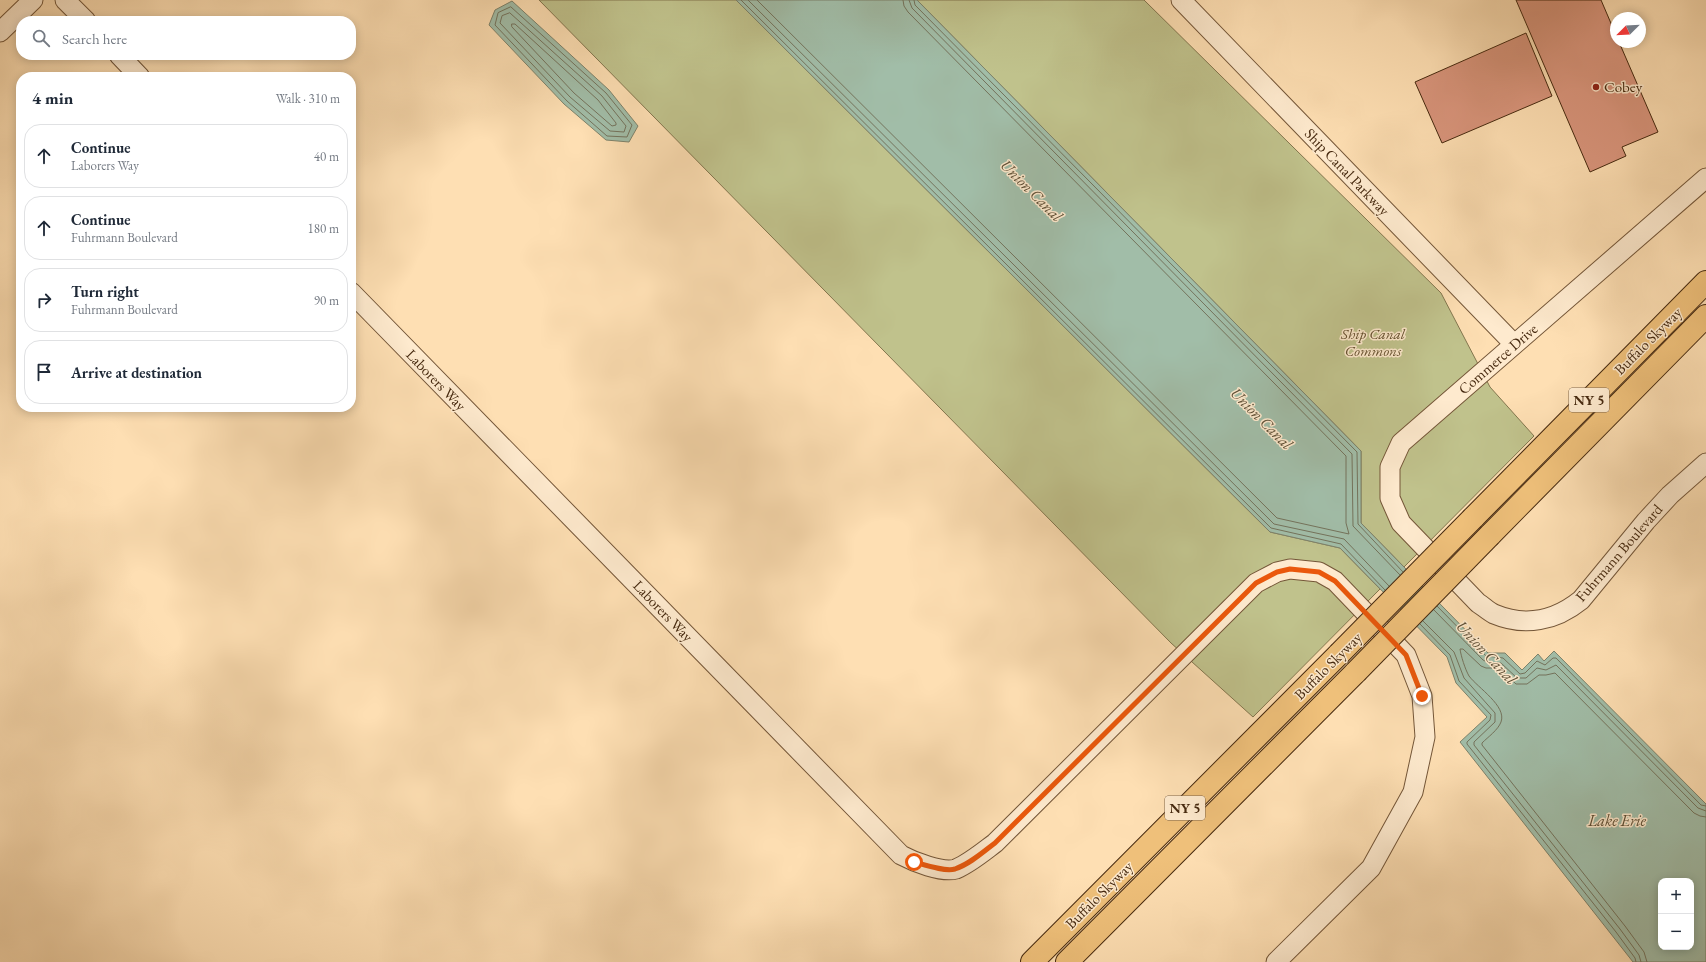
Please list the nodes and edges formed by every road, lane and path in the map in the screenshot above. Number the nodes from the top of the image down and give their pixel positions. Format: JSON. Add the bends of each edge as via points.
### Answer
{"nodes":[{"id":1,"x":33,"y":0,"type":"edge"},
{"id":2,"x":65,"y":0,"type":"edge"},
{"id":3,"x":1180,"y":0,"type":"edge"},
{"id":4,"x":16,"y":16,"type":"edge"},
{"id":5,"x":16,"y":16,"type":"edge"},
{"id":6,"x":81,"y":16,"type":"edge"},
{"id":7,"x":0,"y":32,"type":"edge"},
{"id":8,"x":124,"y":60,"type":"edge"},
{"id":9,"x":135,"y":72,"type":"edge"},
{"id":10,"x":1706,"y":178,"type":"edge"},
{"id":11,"x":1706,"y":282,"type":"edge"},
{"id":12,"x":356,"y":297,"type":"edge"},
{"id":13,"x":1706,"y":316,"type":"edge"},
{"id":14,"x":1514,"y":344,"type":"junction"},
{"id":15,"x":1706,"y":463,"type":"edge"},
{"id":16,"x":1444,"y":568,"type":"joint"},
{"id":17,"x":1032,"y":962,"type":"edge"},
{"id":18,"x":1067,"y":962,"type":"edge"},
{"id":19,"x":1276,"y":962,"type":"edge"}],
"edges":[{"from":1,"to":5,"type":"street"},
{"from":2,"to":6,"type":"street"},
{"from":3,"to":14,"type":"street","name":"Ship Canal Parkway"},
{"from":4,"to":7,"type":"street"},
{"from":8,"to":9,"type":"street"},
{"from":10,"to":14,"type":"street","name":"Commerce Drive"},
{"from":11,"to":17,"type":"highway","name":"Buffalo Skyway","number":"NY 5","bridge":true},
{"from":12,"to":19,"type":"street","name":"Laborers Way","via":[[901,855],[914,862],[954,869],[974,859],[995,843],[1256,583],[1277,572],[1290,569],[1319,572],[1335,581],[1406,655],[1422,696],[1425,737],[1413,792],[1371,868]]},
{"from":13,"to":18,"type":"highway","name":"Buffalo Skyway","number":"NY 5","bridge":true},
{"from":14,"to":16,"type":"street","name":"Commerce Drive","via":[[1401,443],[1390,467],[1390,498],[1401,523]]},
{"from":15,"to":16,"type":"street","name":"Fuhrmann Boulevard","via":[[1670,495],[1646,521],[1581,600],[1554,617],[1516,620],[1493,613],[1478,603]]}]}
